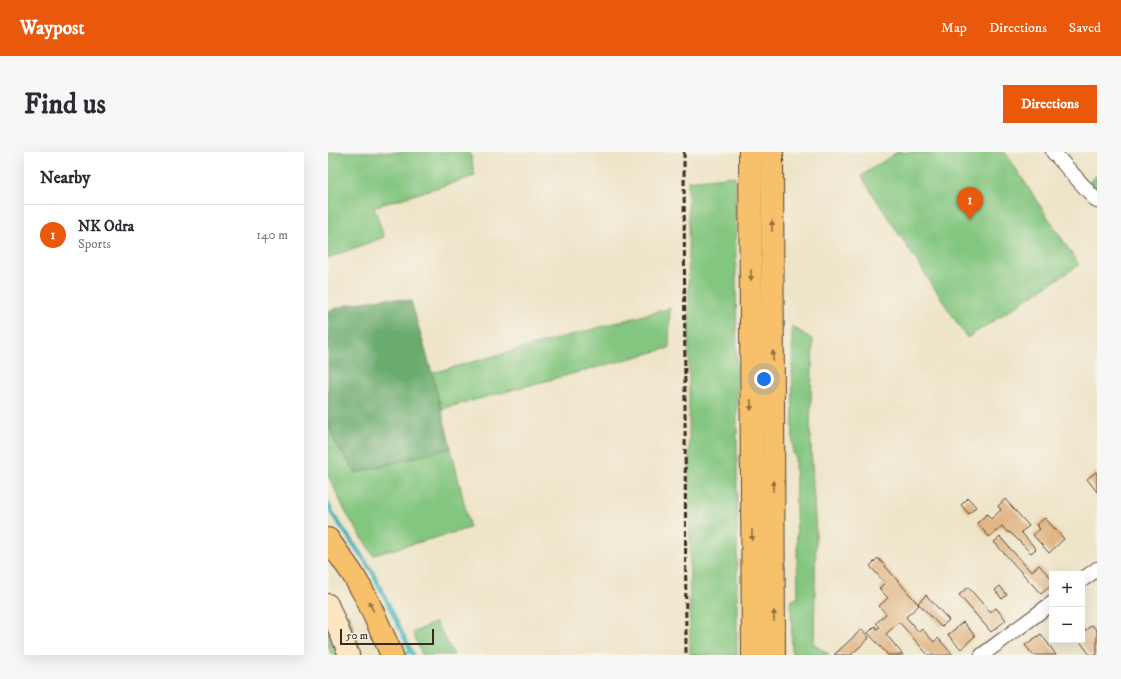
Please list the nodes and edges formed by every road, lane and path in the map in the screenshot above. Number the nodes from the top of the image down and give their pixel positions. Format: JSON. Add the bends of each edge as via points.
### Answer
{"nodes":[{"id":1,"x":750,"y":152,"type":"edge"},
{"id":2,"x":772,"y":152,"type":"edge"},
{"id":3,"x":1053,"y":152,"type":"edge"},
{"id":4,"x":1097,"y":201,"type":"edge"},
{"id":5,"x":328,"y":539,"type":"edge"},
{"id":6,"x":1097,"y":569,"type":"edge"},
{"id":7,"x":1085,"y":578,"type":"edge"},
{"id":8,"x":328,"y":604,"type":"edge"},
{"id":9,"x":1049,"y":605,"type":"edge"},
{"id":10,"x":349,"y":655,"type":"edge"},
{"id":11,"x":392,"y":655,"type":"edge"},
{"id":12,"x":753,"y":655,"type":"edge"},
{"id":13,"x":774,"y":655,"type":"edge"},
{"id":14,"x":982,"y":655,"type":"edge"}],
"edges":[{"from":1,"to":12,"type":"highway","one_way":true},
{"from":13,"to":2,"type":"highway","one_way":true},
{"from":3,"to":4,"type":"street"},
{"from":11,"to":5,"type":"highway","one_way":true,"via":[[366,597]]},
{"from":6,"to":7,"type":"street"},
{"from":8,"to":10,"type":"main road"},
{"from":9,"to":14,"type":"street"}]}
